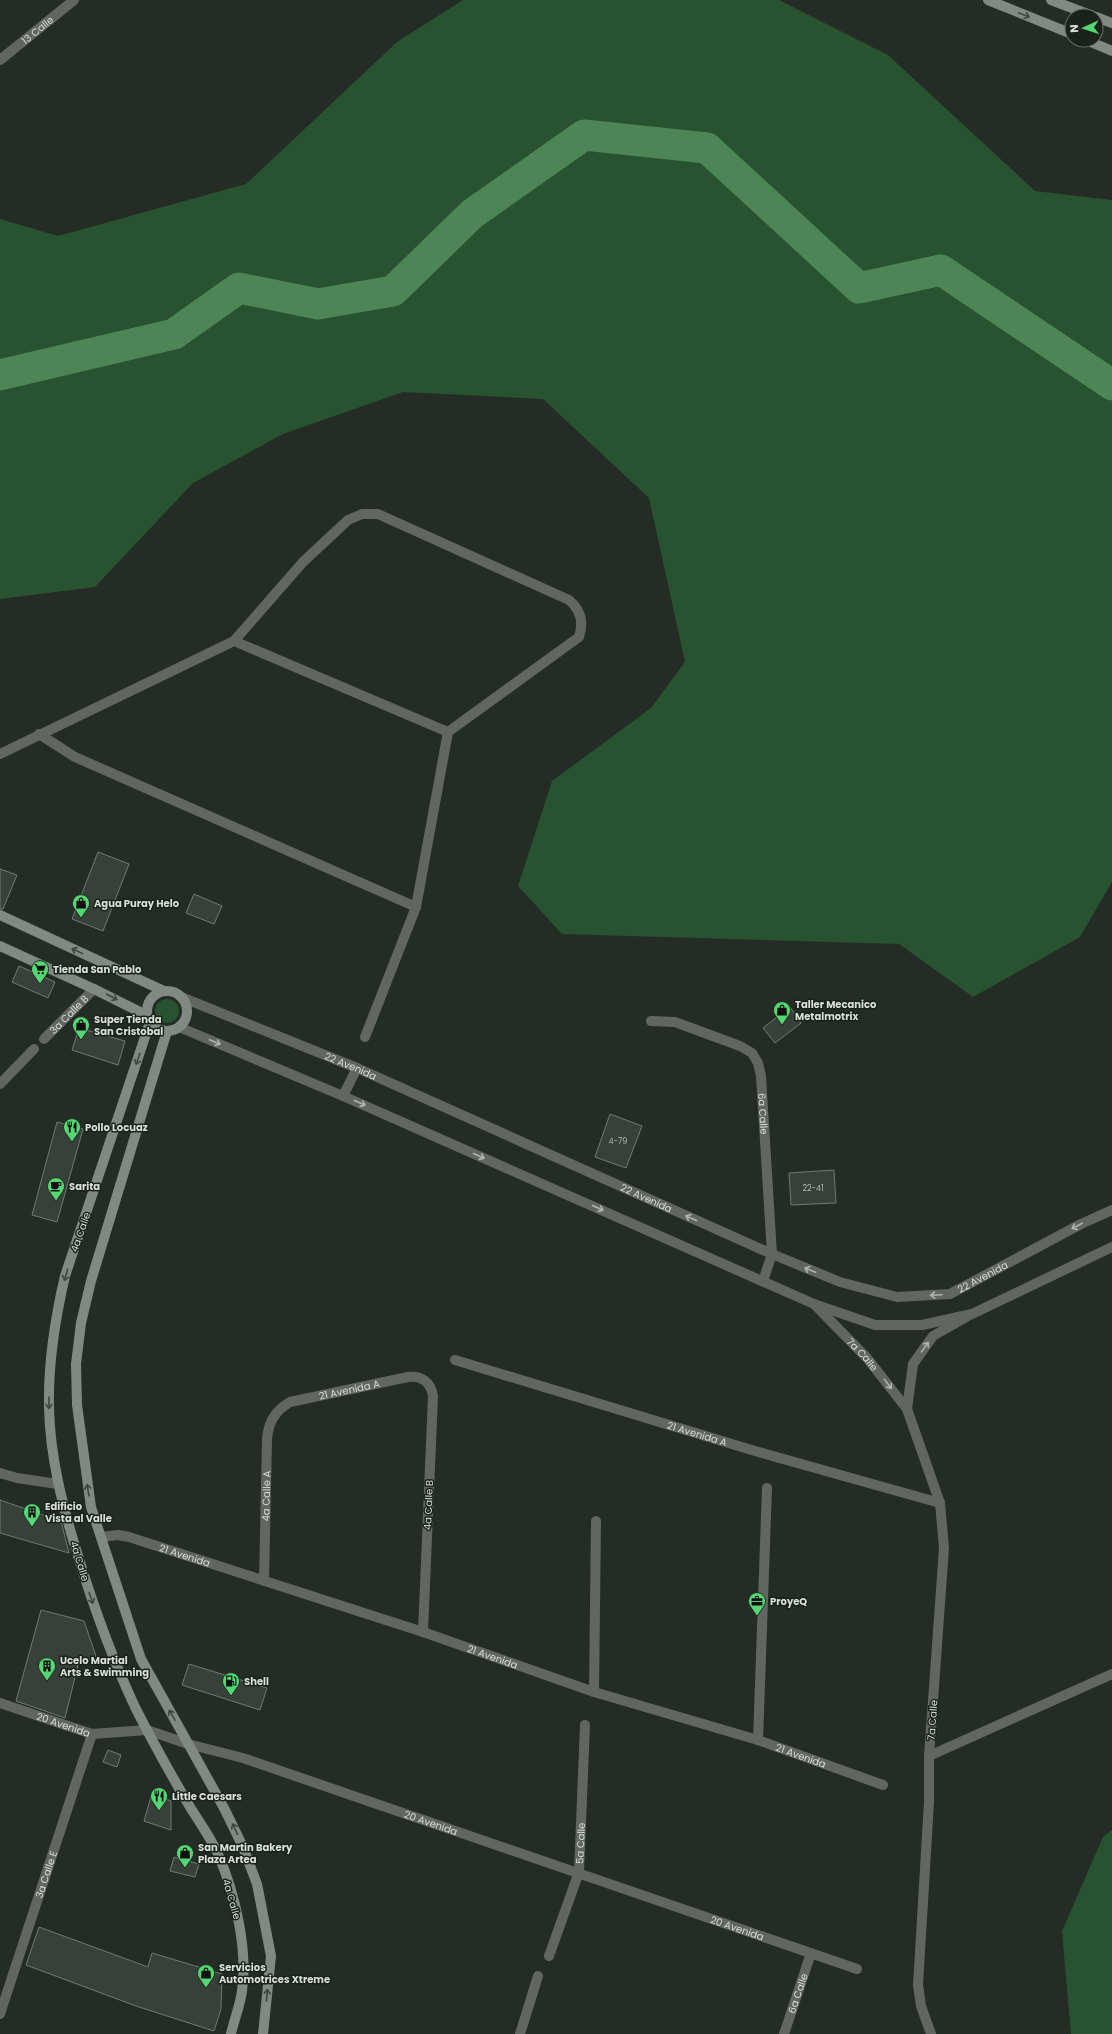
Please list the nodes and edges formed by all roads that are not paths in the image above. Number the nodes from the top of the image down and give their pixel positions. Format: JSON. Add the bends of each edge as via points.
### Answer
{"nodes":[{"id":1,"x":74,"y":0,"type":"edge"},
{"id":2,"x":988,"y":0,"type":"edge"},
{"id":3,"x":1051,"y":0,"type":"edge"},
{"id":4,"x":1072,"y":8,"type":"edge"},
{"id":5,"x":1064,"y":31,"type":"edge"},
{"id":6,"x":0,"y":60,"type":"edge"},
{"id":7,"x":234,"y":641,"type":"junction"},
{"id":8,"x":448,"y":732,"type":"junction"},
{"id":9,"x":39,"y":734,"type":"junction"},
{"id":10,"x":0,"y":754,"type":"edge"},
{"id":11,"x":416,"y":907,"type":"junction"},
{"id":12,"x":0,"y":916,"type":"edge"},
{"id":13,"x":0,"y":946,"type":"edge"},
{"id":14,"x":94,"y":988,"type":"junction"},
{"id":15,"x":164,"y":991,"type":"junction"},
{"id":16,"x":181,"y":997,"type":"junction"},
{"id":17,"x":149,"y":1019,"type":"junction"},
{"id":18,"x":651,"y":1021,"type":"dead end"},
{"id":19,"x":179,"y":1026,"type":"junction"},
{"id":20,"x":167,"y":1031,"type":"junction"},
{"id":21,"x":365,"y":1037,"type":"dead end"},
{"id":22,"x":44,"y":1039,"type":"dead end"},
{"id":23,"x":34,"y":1049,"type":"dead end"},
{"id":24,"x":357,"y":1068,"type":"junction"},
{"id":25,"x":0,"y":1084,"type":"edge"},
{"id":26,"x":343,"y":1096,"type":"junction"},
{"id":27,"x":1112,"y":1210,"type":"edge"},
{"id":28,"x":1112,"y":1246,"type":"edge"},
{"id":29,"x":772,"y":1254,"type":"junction"},
{"id":30,"x":763,"y":1281,"type":"junction"},
{"id":31,"x":814,"y":1304,"type":"junction"},
{"id":32,"x":972,"y":1314,"type":"junction"},
{"id":33,"x":455,"y":1360,"type":"dead end"},
{"id":34,"x":425,"y":1380,"type":"joint"},
{"id":35,"x":907,"y":1409,"type":"junction"},
{"id":36,"x":275,"y":1413,"type":"joint"},
{"id":37,"x":0,"y":1473,"type":"edge"},
{"id":38,"x":58,"y":1484,"type":"junction"},
{"id":39,"x":767,"y":1488,"type":"dead end"},
{"id":40,"x":940,"y":1503,"type":"junction"},
{"id":41,"x":596,"y":1521,"type":"dead end"},
{"id":42,"x":101,"y":1537,"type":"junction"},
{"id":43,"x":264,"y":1581,"type":"junction"},
{"id":44,"x":423,"y":1632,"type":"junction"},
{"id":45,"x":1112,"y":1674,"type":"edge"},
{"id":46,"x":594,"y":1692,"type":"junction"},
{"id":47,"x":0,"y":1703,"type":"edge"},
{"id":48,"x":585,"y":1725,"type":"dead end"},
{"id":49,"x":147,"y":1730,"type":"junction"},
{"id":50,"x":92,"y":1734,"type":"junction"},
{"id":51,"x":758,"y":1740,"type":"junction"},
{"id":52,"x":188,"y":1744,"type":"junction"},
{"id":53,"x":929,"y":1756,"type":"junction"},
{"id":54,"x":883,"y":1785,"type":"dead end"},
{"id":55,"x":579,"y":1872,"type":"junction"},
{"id":56,"x":811,"y":1953,"type":"junction"},
{"id":57,"x":549,"y":1956,"type":"dead end"},
{"id":58,"x":857,"y":1969,"type":"dead end"},
{"id":59,"x":538,"y":1976,"type":"dead end"},
{"id":60,"x":0,"y":2014,"type":"edge"},
{"id":61,"x":231,"y":2034,"type":"edge"},
{"id":62,"x":263,"y":2034,"type":"edge"},
{"id":63,"x":520,"y":2034,"type":"edge"},
{"id":64,"x":784,"y":2034,"type":"edge"},
{"id":65,"x":931,"y":2034,"type":"edge"}],
"edges":[{"from":1,"to":6,"type":"street","name":"13 Calle"},
{"from":2,"to":5,"type":"main road","one_way":true},
{"from":3,"to":4,"type":"main road"},
{"from":7,"to":8,"type":"street"},
{"from":7,"to":8,"type":"street","via":[[303,562],[348,520],[362,514],[378,514],[574,604],[582,623],[579,637]]},
{"from":7,"to":9,"type":"street"},
{"from":8,"to":11,"type":"street"},
{"from":9,"to":10,"type":"street"},
{"from":9,"to":11,"type":"street","via":[[75,757]]},
{"from":11,"to":21,"type":"street"},
{"from":15,"to":12,"type":"main road","one_way":true},
{"from":13,"to":14,"type":"main road"},
{"from":14,"to":17,"type":"main road","one_way":true},
{"from":14,"to":22,"type":"street","name":"3a Calle B"},
{"from":15,"to":16,"type":"main road"},
{"from":15,"to":17,"type":"main road","via":[[152,997],[147,1009]]},
{"from":16,"to":19,"type":"main road","via":[[185,1003],[186,1016]]},
{"from":16,"to":24,"type":"street","name":"22 Avenida"},
{"from":17,"to":20,"type":"main road","via":[[155,1027]]},
{"from":17,"to":38,"type":"main road","name":"4a Calle","one_way":true,"via":[[65,1276],[55,1319],[49,1407],[52,1451]]},
{"from":18,"to":29,"type":"street","name":"6a Calle","via":[[675,1022],[740,1046],[752,1053],[758,1064],[761,1076]]},
{"from":19,"to":20,"type":"main road"},
{"from":19,"to":26,"type":"street","one_way":true},
{"from":42,"to":20,"type":"main road","one_way":true,"via":[[87,1486],[77,1405],[76,1364],[81,1323],[93,1273]]},
{"from":23,"to":25,"type":"street"},
{"from":24,"to":26,"type":"street"},
{"from":29,"to":24,"type":"street","name":"22 Avenida","one_way":true},
{"from":26,"to":30,"type":"street","one_way":true},
{"from":27,"to":29,"type":"street","name":"22 Avenida","one_way":true,"via":[[950,1294],[897,1297],[840,1282]]},
{"from":28,"to":32,"type":"street"},
{"from":29,"to":30,"type":"street","name":"6a Calle"},
{"from":30,"to":31,"type":"street"},
{"from":31,"to":32,"type":"street","via":[[875,1325],[922,1325]]},
{"from":31,"to":35,"type":"street","name":"7a Calle","one_way":true,"via":[[867,1358]]},
{"from":35,"to":32,"type":"street","name":"7a Calle","one_way":true,"via":[[913,1364],[933,1336]]},
{"from":33,"to":40,"type":"street","name":"21 Avenida A","via":[[755,1451]]},
{"from":34,"to":36,"type":"street","name":"21 Avenida A","via":[[417,1376],[408,1377],[290,1402]]},
{"from":34,"to":44,"type":"street","name":"4a Calle B","via":[[431,1387],[433,1396]]},
{"from":35,"to":40,"type":"street","name":"7a Calle"},
{"from":36,"to":43,"type":"street","name":"4a Calle A","via":[[270,1421],[267,1440]]},
{"from":37,"to":38,"type":"street"},
{"from":38,"to":49,"type":"main road","name":"4a Calle","one_way":true,"via":[[97,1615]]},
{"from":39,"to":51,"type":"street"},
{"from":40,"to":53,"type":"street","name":"7a Calle","via":[[944,1548]]},
{"from":41,"to":46,"type":"street"},
{"from":42,"to":43,"type":"street","name":"21 Avenida","via":[[129,1537]]},
{"from":52,"to":42,"type":"main road","one_way":true,"via":[[141,1659]]},
{"from":43,"to":44,"type":"street","name":"21 Avenida"},
{"from":44,"to":46,"type":"street","name":"21 Avenida"},
{"from":45,"to":53,"type":"street"},
{"from":46,"to":51,"type":"street","name":"21 Avenida"},
{"from":47,"to":50,"type":"street","name":"20 Avenida"},
{"from":48,"to":55,"type":"street","name":"5a Calle"},
{"from":49,"to":50,"type":"street","name":"20 Avenida"},
{"from":49,"to":52,"type":"street","name":"20 Avenida"},
{"from":49,"to":61,"type":"main road","name":"4a Calle","via":[[218,1853],[234,1902],[241,1930],[244,1964],[242,1992]]},
{"from":50,"to":60,"type":"street","name":"3a Calle E"},
{"from":51,"to":54,"type":"street","name":"21 Avenida"},
{"from":52,"to":55,"type":"street","name":"20 Avenida","via":[[242,1758]]},
{"from":62,"to":52,"type":"main road","one_way":true,"via":[[271,1956],[257,1884],[224,1808]]},
{"from":53,"to":65,"type":"street","name":"7a Calle","via":[[929,1802],[918,1984],[921,2006]]},
{"from":55,"to":56,"type":"street","name":"20 Avenida"},
{"from":55,"to":57,"type":"street","name":"5a Calle"},
{"from":56,"to":58,"type":"street","name":"20 Avenida"},
{"from":56,"to":64,"type":"street","name":"6a Calle"},
{"from":59,"to":63,"type":"street"}]}
